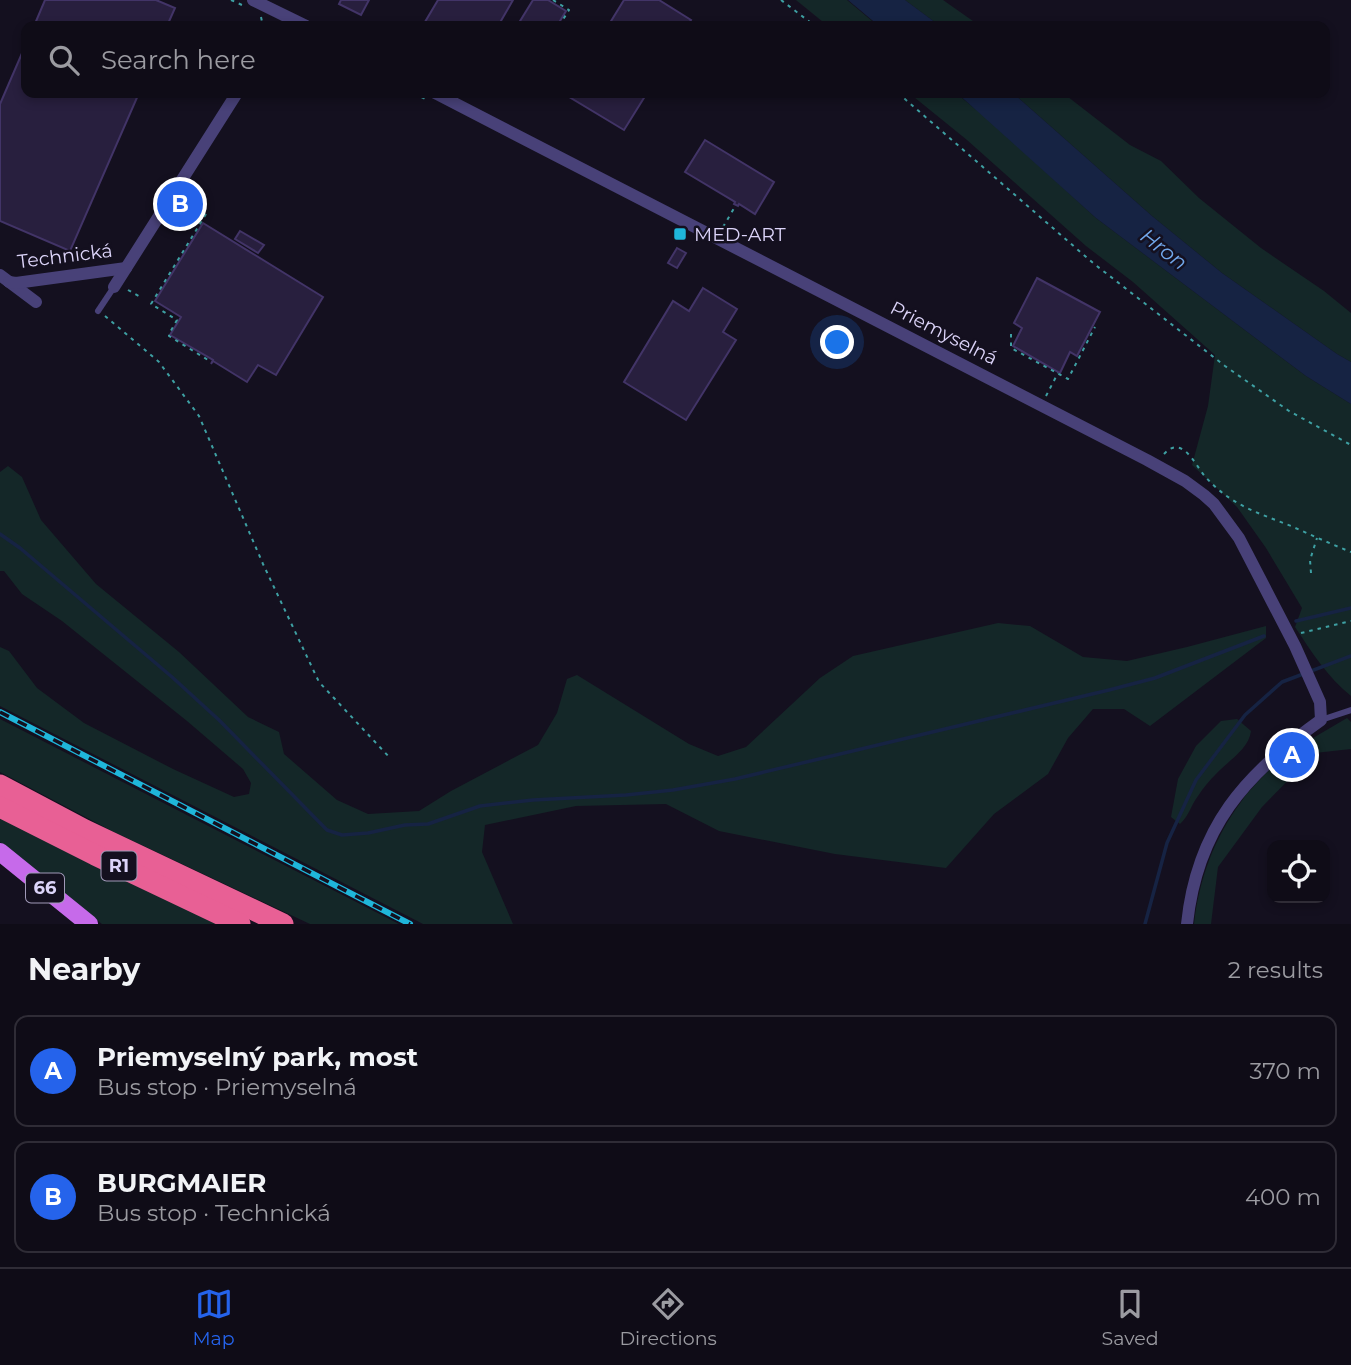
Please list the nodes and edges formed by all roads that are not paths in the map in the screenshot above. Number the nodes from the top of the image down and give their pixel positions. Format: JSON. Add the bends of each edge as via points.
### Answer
{"nodes":[{"id":1,"x":253,"y":0,"type":"edge"},
{"id":2,"x":282,"y":21,"type":"edge"},
{"id":3,"x":234,"y":98,"type":"edge"},
{"id":4,"x":445,"y":98,"type":"edge"},
{"id":5,"x":126,"y":268,"type":"junction"},
{"id":6,"x":5,"y":279,"type":"edge"},
{"id":7,"x":114,"y":287,"type":"joint"},
{"id":8,"x":36,"y":302,"type":"dead end"},
{"id":9,"x":99,"y":311,"type":"road end"},
{"id":10,"x":1351,"y":710,"type":"edge"},
{"id":11,"x":1321,"y":720,"type":"junction"},
{"id":12,"x":0,"y":785,"type":"edge"},
{"id":13,"x":0,"y":807,"type":"edge"},
{"id":14,"x":0,"y":852,"type":"edge"},
{"id":15,"x":89,"y":924,"type":"edge"},
{"id":16,"x":240,"y":924,"type":"edge"},
{"id":17,"x":283,"y":924,"type":"edge"},
{"id":18,"x":1186,"y":924,"type":"edge"}],
"edges":[{"from":1,"to":2,"type":"street"},
{"from":3,"to":5,"type":"street","name":"Technická"},
{"from":4,"to":11,"type":"street","name":"Priemyselná","via":[[1185,481],[1214,503],[1239,538],[1296,640],[1320,702]]},
{"from":5,"to":6,"type":"street","name":"Technická","via":[[16,284]]},
{"from":5,"to":7,"type":"street","name":"Technická"},
{"from":6,"to":8,"type":"street","name":"Technická"},
{"from":7,"to":9,"type":"lane"},
{"from":10,"to":11,"type":"lane"},
{"from":11,"to":18,"type":"street","via":[[1264,765],[1225,812],[1197,872]]},
{"from":12,"to":17,"type":"highway","number":"R1"},
{"from":13,"to":16,"type":"highway","number":"R1"},
{"from":14,"to":15,"type":"main road","number":"66"}]}
